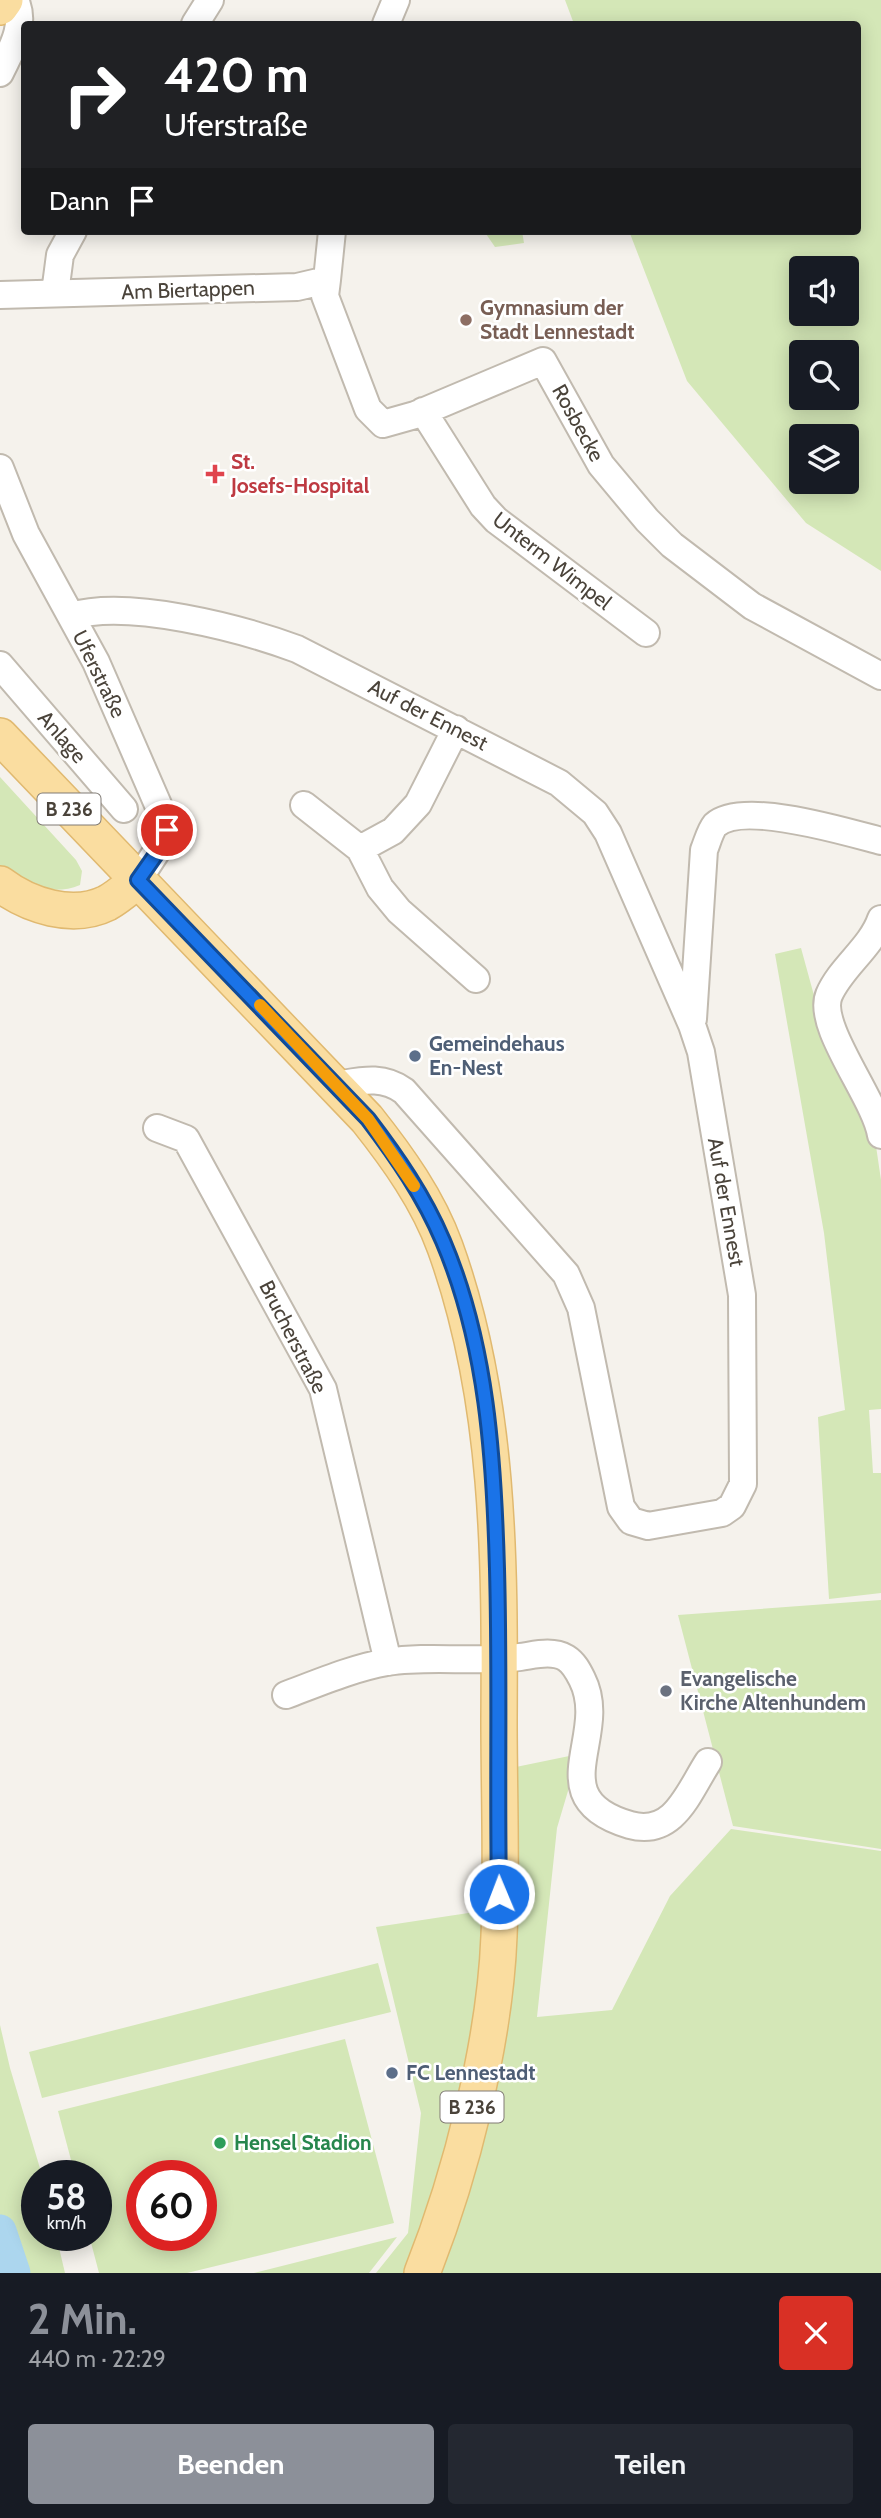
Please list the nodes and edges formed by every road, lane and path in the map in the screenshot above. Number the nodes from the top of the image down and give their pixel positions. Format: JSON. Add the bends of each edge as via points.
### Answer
{"nodes":[{"id":1,"x":5,"y":0,"type":"edge"},
{"id":2,"x":15,"y":0,"type":"edge"},
{"id":3,"x":210,"y":0,"type":"edge"},
{"id":4,"x":396,"y":0,"type":"edge"},
{"id":5,"x":0,"y":7,"type":"edge"},
{"id":6,"x":197,"y":21,"type":"edge"},
{"id":7,"x":387,"y":21,"type":"edge"},
{"id":8,"x":0,"y":73,"type":"edge"},
{"id":9,"x":71,"y":235,"type":"edge"},
{"id":10,"x":332,"y":235,"type":"edge"},
{"id":11,"x":327,"y":280,"type":"junction"},
{"id":12,"x":55,"y":293,"type":"junction"},
{"id":13,"x":0,"y":295,"type":"edge"},
{"id":14,"x":423,"y":411,"type":"junction"},
{"id":15,"x":0,"y":468,"type":"edge"},
{"id":16,"x":71,"y":616,"type":"junction"},
{"id":17,"x":646,"y":633,"type":"dead end"},
{"id":18,"x":0,"y":665,"type":"edge"},
{"id":19,"x":881,"y":676,"type":"edge"},
{"id":20,"x":456,"y":729,"type":"junction"},
{"id":21,"x":0,"y":736,"type":"edge"},
{"id":22,"x":304,"y":805,"type":"dead end"},
{"id":23,"x":124,"y":809,"type":"dead end"},
{"id":24,"x":881,"y":841,"type":"edge"},
{"id":25,"x":360,"y":849,"type":"junction"},
{"id":26,"x":138,"y":880,"type":"junction"},
{"id":27,"x":0,"y":884,"type":"edge"},
{"id":28,"x":881,"y":919,"type":"edge"},
{"id":29,"x":475,"y":979,"type":"dead end"},
{"id":30,"x":692,"y":1025,"type":"junction"},
{"id":31,"x":336,"y":1085,"type":"junction"},
{"id":32,"x":158,"y":1128,"type":"dead end"},
{"id":33,"x":881,"y":1135,"type":"edge"},
{"id":34,"x":499,"y":1660,"type":"junction"},
{"id":35,"x":388,"y":1662,"type":"junction"},
{"id":36,"x":286,"y":1695,"type":"dead end"},
{"id":37,"x":708,"y":1762,"type":"dead end"},
{"id":38,"x":422,"y":2273,"type":"edge"}],
"edges":[{"from":1,"to":5,"type":"main road"},
{"from":2,"to":8,"type":"street","via":[[20,22]]},
{"from":3,"to":6,"type":"street"},
{"from":4,"to":7,"type":"street"},
{"from":9,"to":12,"type":"street","via":[[60,255]]},
{"from":10,"to":11,"type":"street"},
{"from":11,"to":12,"type":"street","name":"Am Biertappen","via":[[297,287]]},
{"from":11,"to":14,"type":"street","name":"Rosbecke","via":[[326,296],[375,419],[383,424]]},
{"from":12,"to":13,"type":"street","name":"Am Biertappen"},
{"from":14,"to":17,"type":"street","name":"Unterm Wimpel","via":[[496,520]]},
{"from":14,"to":19,"type":"street","name":"Rosbecke","via":[[543,361],[601,465],[672,545],[752,606]]},
{"from":15,"to":16,"type":"street","name":"Uferstraße","via":[[26,534]]},
{"from":16,"to":20,"type":"street","name":"Auf der Ennest","via":[[94,609],[147,613],[268,639],[297,649]]},
{"from":16,"to":26,"type":"street","name":"Uferstraße","via":[[96,662],[166,823],[166,836]]},
{"from":18,"to":23,"type":"street","name":"Anlage"},
{"from":20,"to":25,"type":"street","via":[[418,804],[393,831]]},
{"from":20,"to":30,"type":"street","name":"Auf der Ennest","via":[[559,783],[595,813],[608,833]]},
{"from":21,"to":26,"type":"main road","number":"B 236"},
{"from":22,"to":25,"type":"street"},
{"from":24,"to":30,"type":"street","via":[[814,822],[734,815],[714,826],[704,850]]},
{"from":25,"to":29,"type":"street","via":[[380,888],[399,911]]},
{"from":26,"to":27,"type":"main road","via":[[103,905],[70,911],[31,901]]},
{"from":26,"to":31,"type":"main road","number":"B 236"},
{"from":28,"to":33,"type":"street","via":[[828,996],[828,1020],[878,1116]]},
{"from":30,"to":31,"type":"street","name":"Auf der Ennest","via":[[701,1052],[742,1295],[743,1484],[733,1506],[722,1513],[648,1526],[631,1521],[621,1507],[581,1308],[566,1274],[404,1091],[376,1079]]},
{"from":31,"to":34,"type":"main road","number":"B 236","via":[[368,1119],[410,1177],[444,1243],[461,1293],[487,1405]]},
{"from":32,"to":35,"type":"street","name":"Brucherstraße","via":[[186,1139],[323,1389]]},
{"from":34,"to":35,"type":"street"},
{"from":34,"to":37,"type":"street","via":[[553,1653],[572,1663],[590,1699],[581,1787],[595,1809],[607,1816],[645,1828],[661,1825],[673,1816]]},
{"from":34,"to":38,"type":"main road","number":"B 236","via":[[499,1937],[489,2028],[461,2155]]},
{"from":35,"to":36,"type":"street"}]}
